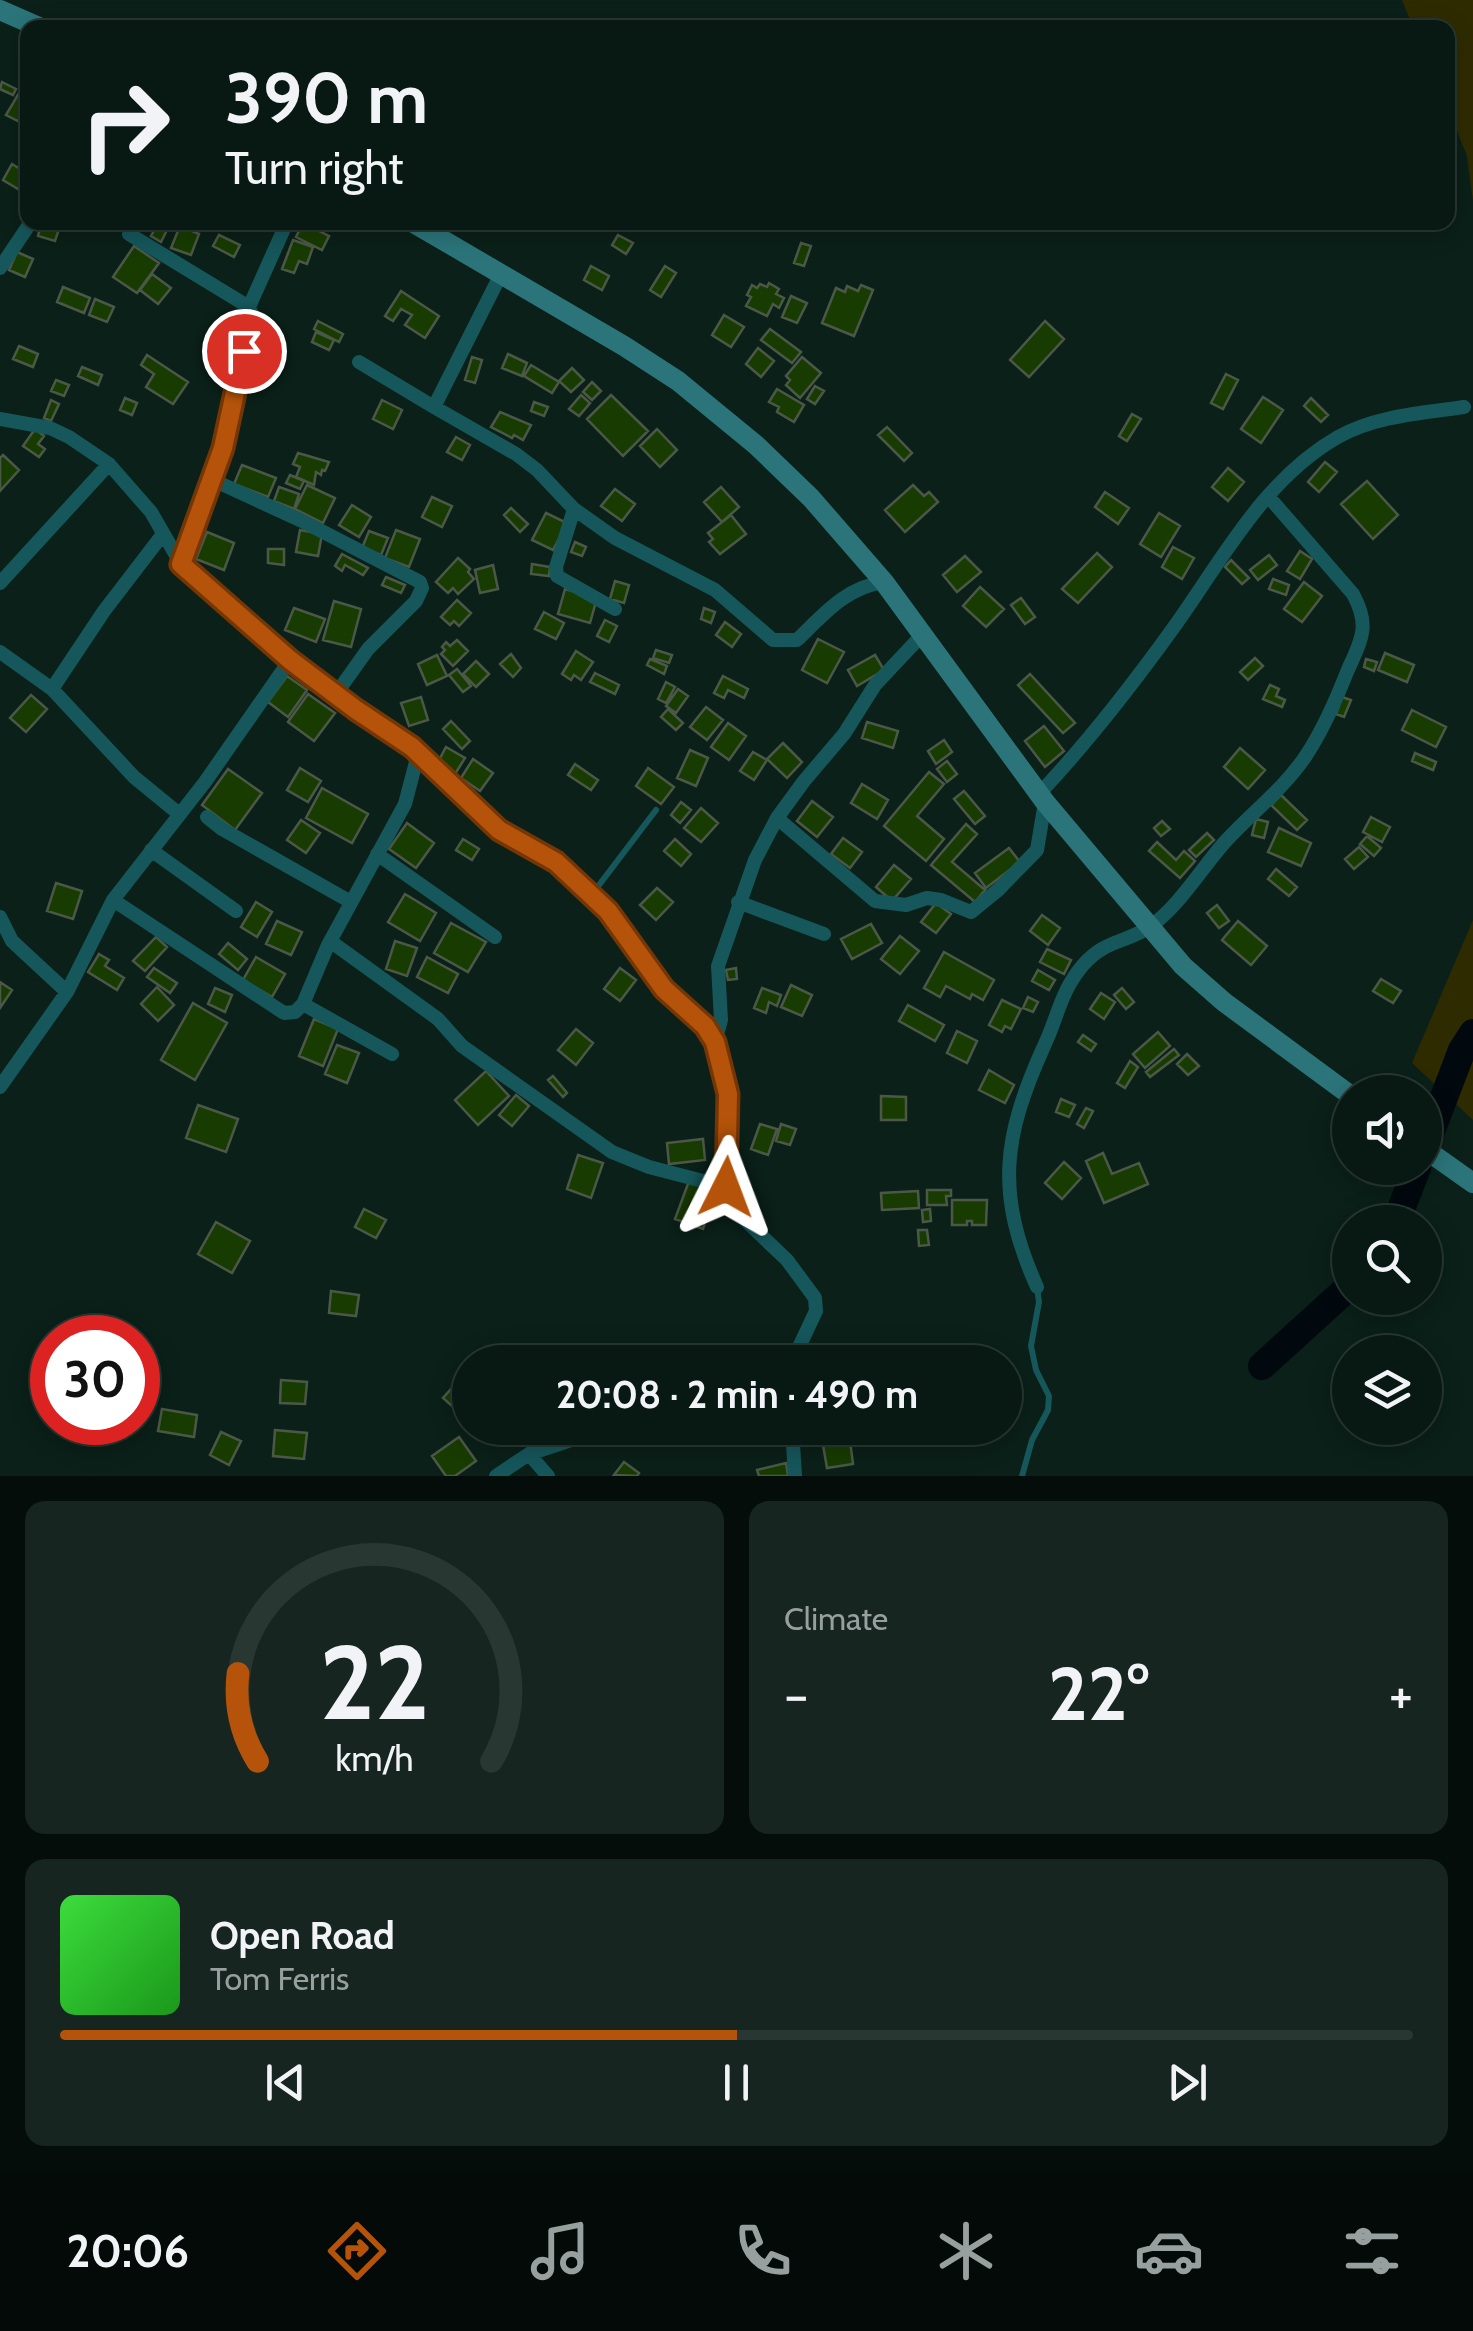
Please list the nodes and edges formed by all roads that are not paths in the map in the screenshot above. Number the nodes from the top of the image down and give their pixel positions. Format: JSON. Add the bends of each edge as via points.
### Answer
{"nodes":[{"id":1,"x":0,"y":10,"type":"edge"},
{"id":2,"x":23,"y":20,"type":"edge"},
{"id":3,"x":25,"y":230,"type":"edge"},
{"id":4,"x":284,"y":230,"type":"edge"},
{"id":5,"x":426,"y":230,"type":"edge"},
{"id":6,"x":129,"y":234,"type":"dead end"},
{"id":7,"x":2,"y":262,"type":"edge"},
{"id":8,"x":501,"y":274,"type":"junction"},
{"id":9,"x":250,"y":307,"type":"junction"},
{"id":10,"x":359,"y":362,"type":"dead end"},
{"id":11,"x":434,"y":407,"type":"junction"},
{"id":12,"x":1464,"y":407,"type":"dead end"},
{"id":13,"x":0,"y":420,"type":"edge"},
{"id":14,"x":108,"y":464,"type":"junction"},
{"id":15,"x":213,"y":480,"type":"junction"},
{"id":16,"x":1268,"y":496,"type":"junction"},
{"id":17,"x":574,"y":510,"type":"junction"},
{"id":18,"x":164,"y":534,"type":"junction"},
{"id":19,"x":181,"y":564,"type":"junction"},
{"id":20,"x":884,"y":582,"type":"junction"},
{"id":21,"x":0,"y":583,"type":"edge"},
{"id":22,"x":616,"y":609,"type":"dead end"},
{"id":23,"x":922,"y":634,"type":"junction"},
{"id":24,"x":0,"y":652,"type":"edge"},
{"id":25,"x":290,"y":660,"type":"junction"},
{"id":26,"x":52,"y":690,"type":"junction"},
{"id":27,"x":336,"y":694,"type":"junction"},
{"id":28,"x":412,"y":747,"type":"junction"},
{"id":29,"x":1042,"y":798,"type":"junction"},
{"id":30,"x":656,"y":810,"type":"dead end"},
{"id":31,"x":178,"y":813,"type":"junction"},
{"id":32,"x":207,"y":817,"type":"dead end"},
{"id":33,"x":778,"y":818,"type":"junction"},
{"id":34,"x":151,"y":850,"type":"junction"},
{"id":35,"x":377,"y":854,"type":"junction"},
{"id":36,"x":592,"y":894,"type":"junction"},
{"id":37,"x":113,"y":900,"type":"junction"},
{"id":38,"x":351,"y":902,"type":"junction"},
{"id":39,"x":738,"y":902,"type":"junction"},
{"id":40,"x":236,"y":911,"type":"dead end"},
{"id":41,"x":0,"y":917,"type":"edge"},
{"id":42,"x":1148,"y":928,"type":"junction"},
{"id":43,"x":824,"y":934,"type":"dead end"},
{"id":44,"x":495,"y":937,"type":"dead end"},
{"id":45,"x":330,"y":941,"type":"junction"},
{"id":46,"x":67,"y":992,"type":"junction"},
{"id":47,"x":304,"y":1004,"type":"junction"},
{"id":48,"x":715,"y":1042,"type":"junction"},
{"id":49,"x":392,"y":1054,"type":"dead end"},
{"id":50,"x":1332,"y":1082,"type":"edge"},
{"id":51,"x":0,"y":1087,"type":"edge"},
{"id":52,"x":1442,"y":1161,"type":"edge"},
{"id":53,"x":1473,"y":1183,"type":"edge"},
{"id":54,"x":726,"y":1187,"type":"junction"},
{"id":55,"x":1037,"y":1287,"type":"joint"},
{"id":56,"x":800,"y":1345,"type":"edge"},
{"id":57,"x":557,"y":1445,"type":"edge"},
{"id":58,"x":793,"y":1445,"type":"edge"},
{"id":59,"x":530,"y":1454,"type":"junction"},
{"id":60,"x":496,"y":1476,"type":"edge"},
{"id":61,"x":548,"y":1476,"type":"edge"},
{"id":62,"x":795,"y":1476,"type":"edge"},
{"id":63,"x":1022,"y":1476,"type":"edge"}],
"edges":[{"from":1,"to":2,"type":"main road"},
{"from":3,"to":7,"type":"street"},
{"from":4,"to":9,"type":"street"},
{"from":5,"to":8,"type":"main road"},
{"from":6,"to":9,"type":"street"},
{"from":8,"to":11,"type":"street"},
{"from":8,"to":20,"type":"main road","via":[[678,381],[812,498]]},
{"from":9,"to":15,"type":"street","via":[[250,333]]},
{"from":10,"to":11,"type":"street"},
{"from":11,"to":17,"type":"street","via":[[516,454]]},
{"from":12,"to":16,"type":"street","via":[[1385,419],[1342,435]]},
{"from":13,"to":14,"type":"street","via":[[50,428]]},
{"from":14,"to":18,"type":"street"},
{"from":14,"to":21,"type":"street"},
{"from":15,"to":19,"type":"street"},
{"from":15,"to":27,"type":"street","via":[[420,582],[416,600]]},
{"from":16,"to":29,"type":"street"},
{"from":16,"to":42,"type":"street","via":[[1352,594],[1364,630],[1306,756]]},
{"from":17,"to":20,"type":"street","via":[[715,590],[773,640],[797,640],[843,597]]},
{"from":17,"to":22,"type":"street","via":[[557,576]]},
{"from":18,"to":19,"type":"street"},
{"from":18,"to":26,"type":"street"},
{"from":19,"to":25,"type":"street"},
{"from":20,"to":23,"type":"main road"},
{"from":23,"to":29,"type":"main road"},
{"from":23,"to":33,"type":"street","via":[[874,685]]},
{"from":24,"to":26,"type":"street"},
{"from":25,"to":27,"type":"street"},
{"from":25,"to":31,"type":"street"},
{"from":26,"to":31,"type":"street"},
{"from":27,"to":28,"type":"street"},
{"from":28,"to":35,"type":"street","via":[[416,762],[405,804]]},
{"from":28,"to":36,"type":"street","via":[[499,830],[556,862]]},
{"from":29,"to":33,"type":"street","via":[[1037,850],[971,912],[927,898],[906,906],[875,901]]},
{"from":29,"to":42,"type":"main road"},
{"from":30,"to":36,"type":"lane"},
{"from":31,"to":34,"type":"street"},
{"from":32,"to":38,"type":"street"},
{"from":33,"to":39,"type":"street"},
{"from":34,"to":37,"type":"street"},
{"from":34,"to":40,"type":"street"},
{"from":35,"to":38,"type":"street"},
{"from":35,"to":44,"type":"street"},
{"from":36,"to":48,"type":"street","via":[[664,989]]},
{"from":37,"to":46,"type":"street"},
{"from":37,"to":47,"type":"street","via":[[284,1013]]},
{"from":38,"to":45,"type":"street"},
{"from":39,"to":43,"type":"street"},
{"from":39,"to":48,"type":"street","via":[[718,966],[721,1020]]},
{"from":41,"to":46,"type":"street","via":[[12,941]]},
{"from":42,"to":50,"type":"main road","via":[[1224,1002]]},
{"from":42,"to":55,"type":"street","via":[[1100,947],[1080,968],[1022,1096],[1008,1158],[1012,1212]]},
{"from":45,"to":47,"type":"street"},
{"from":45,"to":54,"type":"street","via":[[612,1152]]},
{"from":46,"to":51,"type":"street"},
{"from":47,"to":49,"type":"street"},
{"from":48,"to":54,"type":"street","via":[[728,1094]]},
{"from":52,"to":53,"type":"main road"},
{"from":54,"to":56,"type":"street","via":[[746,1221],[815,1298]]},
{"from":55,"to":63,"type":"lane","via":[[1031,1346],[1050,1396]]},
{"from":57,"to":59,"type":"street"},
{"from":58,"to":62,"type":"street"},
{"from":59,"to":60,"type":"street"},
{"from":59,"to":61,"type":"street"}]}
